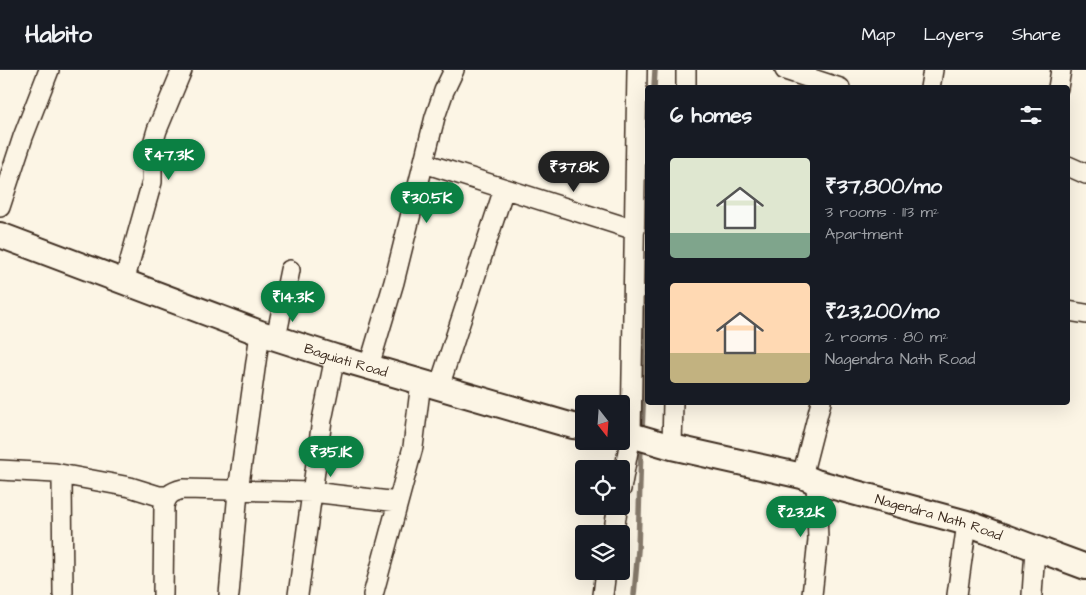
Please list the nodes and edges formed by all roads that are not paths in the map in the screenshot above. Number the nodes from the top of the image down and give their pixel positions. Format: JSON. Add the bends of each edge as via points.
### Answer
{"nodes":[{"id":1,"x":49,"y":70,"type":"edge"},
{"id":2,"x":182,"y":70,"type":"edge"},
{"id":3,"x":454,"y":70,"type":"edge"},
{"id":4,"x":637,"y":70,"type":"edge"},
{"id":5,"x":686,"y":70,"type":"edge"},
{"id":6,"x":933,"y":70,"type":"edge"},
{"id":7,"x":1061,"y":70,"type":"edge"},
{"id":8,"x":796,"y":72,"type":"edge"},
{"id":9,"x":686,"y":85,"type":"edge"},
{"id":10,"x":832,"y":85,"type":"edge"},
{"id":11,"x":930,"y":85,"type":"edge"},
{"id":12,"x":1058,"y":85,"type":"edge"},
{"id":13,"x":424,"y":163,"type":"junction"},
{"id":14,"x":1070,"y":167,"type":"edge"},
{"id":15,"x":1086,"y":174,"type":"edge"},
{"id":16,"x":504,"y":189,"type":"junction"},
{"id":17,"x":0,"y":207,"type":"edge"},
{"id":18,"x":634,"y":230,"type":"junction"},
{"id":19,"x":0,"y":235,"type":"edge"},
{"id":20,"x":290,"y":270,"type":"dead end"},
{"id":21,"x":124,"y":282,"type":"junction"},
{"id":22,"x":1070,"y":311,"type":"edge"},
{"id":23,"x":1086,"y":314,"type":"edge"},
{"id":24,"x":268,"y":335,"type":"junction"},
{"id":25,"x":335,"y":357,"type":"junction"},
{"id":26,"x":369,"y":366,"type":"junction"},
{"id":27,"x":430,"y":384,"type":"junction"},
{"id":28,"x":628,"y":395,"type":"edge"},
{"id":29,"x":673,"y":405,"type":"edge"},
{"id":30,"x":821,"y":405,"type":"edge"},
{"id":31,"x":575,"y":426,"type":"edge"},
{"id":32,"x":630,"y":435,"type":"edge"},
{"id":33,"x":672,"y":447,"type":"junction"},
{"id":34,"x":0,"y":470,"type":"edge"},
{"id":35,"x":60,"y":474,"type":"junction"},
{"id":36,"x":809,"y":479,"type":"junction"},
{"id":37,"x":238,"y":491,"type":"junction"},
{"id":38,"x":312,"y":492,"type":"junction"},
{"id":39,"x":166,"y":496,"type":"junction"},
{"id":40,"x":398,"y":502,"type":"junction"},
{"id":41,"x":967,"y":524,"type":"junction"},
{"id":42,"x":1035,"y":549,"type":"junction"},
{"id":43,"x":1086,"y":568,"type":"edge"},
{"id":44,"x":605,"y":580,"type":"edge"},
{"id":45,"x":62,"y":595,"type":"edge"},
{"id":46,"x":163,"y":595,"type":"edge"},
{"id":47,"x":229,"y":595,"type":"edge"},
{"id":48,"x":298,"y":595,"type":"edge"},
{"id":49,"x":373,"y":595,"type":"edge"},
{"id":50,"x":603,"y":595,"type":"edge"},
{"id":51,"x":812,"y":595,"type":"edge"},
{"id":52,"x":957,"y":595,"type":"edge"},
{"id":53,"x":1032,"y":595,"type":"edge"}],
"edges":[{"from":1,"to":17,"type":"street"},
{"from":2,"to":21,"type":"street","via":[[152,147],[152,182]]},
{"from":3,"to":13,"type":"street","via":[[435,117]]},
{"from":4,"to":18,"type":"street"},
{"from":5,"to":9,"type":"street"},
{"from":6,"to":11,"type":"street"},
{"from":7,"to":12,"type":"street"},
{"from":8,"to":10,"type":"street"},
{"from":13,"to":16,"type":"street"},
{"from":13,"to":26,"type":"street"},
{"from":14,"to":15,"type":"street"},
{"from":16,"to":18,"type":"street"},
{"from":16,"to":27,"type":"street"},
{"from":18,"to":28,"type":"street"},
{"from":19,"to":21,"type":"street","name":"Baguiati Road"},
{"from":20,"to":24,"type":"street"},
{"from":21,"to":24,"type":"street","name":"Baguiati Road"},
{"from":22,"to":23,"type":"street"},
{"from":24,"to":25,"type":"street","name":"Baguiati Road"},
{"from":24,"to":37,"type":"street"},
{"from":25,"to":26,"type":"street","name":"Baguiati Road"},
{"from":25,"to":38,"type":"street"},
{"from":26,"to":27,"type":"street","name":"Baguiati Road"},
{"from":27,"to":31,"type":"street","name":"Baguiati Road"},
{"from":27,"to":40,"type":"street"},
{"from":29,"to":33,"type":"street"},
{"from":30,"to":36,"type":"street"},
{"from":32,"to":33,"type":"street"},
{"from":33,"to":36,"type":"street","name":"Nagendra Nath Road"},
{"from":34,"to":35,"type":"street"},
{"from":35,"to":39,"type":"street"},
{"from":35,"to":45,"type":"street","via":[[63,482]]},
{"from":36,"to":41,"type":"street","name":"Nagendra Nath Road"},
{"from":36,"to":51,"type":"street","via":[[818,540]]},
{"from":37,"to":38,"type":"street"},
{"from":37,"to":39,"type":"street","via":[[183,489]]},
{"from":37,"to":47,"type":"street"},
{"from":38,"to":40,"type":"street"},
{"from":38,"to":48,"type":"street"},
{"from":39,"to":46,"type":"street"},
{"from":40,"to":49,"type":"street"},
{"from":41,"to":42,"type":"street","name":"Nagendra Nath Road"},
{"from":41,"to":52,"type":"street"},
{"from":42,"to":43,"type":"street","name":"Nagendra Nath Road"},
{"from":42,"to":53,"type":"street"},
{"from":44,"to":50,"type":"street"}]}
